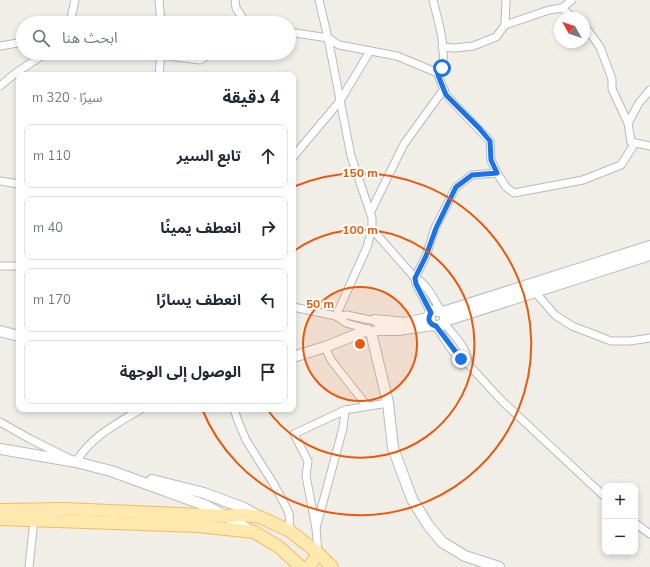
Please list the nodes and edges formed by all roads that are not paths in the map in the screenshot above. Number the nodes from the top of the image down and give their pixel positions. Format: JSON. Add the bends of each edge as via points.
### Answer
{"nodes":[{"id":1,"x":75,"y":0,"type":"edge"},
{"id":2,"x":160,"y":0,"type":"edge"},
{"id":3,"x":235,"y":0,"type":"edge"},
{"id":4,"x":318,"y":0,"type":"edge"},
{"id":5,"x":433,"y":0,"type":"edge"},
{"id":6,"x":506,"y":0,"type":"edge"},
{"id":7,"x":572,"y":0,"type":"edge"},
{"id":8,"x":562,"y":8,"type":"junction"},
{"id":9,"x":566,"y":12,"type":"edge"},
{"id":10,"x":72,"y":16,"type":"edge"},
{"id":11,"x":161,"y":16,"type":"edge"},
{"id":12,"x":241,"y":16,"type":"edge"},
{"id":13,"x":505,"y":25,"type":"junction"},
{"id":14,"x":296,"y":33,"type":"edge"},
{"id":15,"x":590,"y":33,"type":"edge"},
{"id":16,"x":328,"y":38,"type":"junction"},
{"id":17,"x":16,"y":43,"type":"edge"},
{"id":18,"x":0,"y":46,"type":"edge"},
{"id":19,"x":442,"y":48,"type":"junction"},
{"id":20,"x":370,"y":51,"type":"junction"},
{"id":21,"x":35,"y":60,"type":"edge"},
{"id":22,"x":160,"y":60,"type":"edge"},
{"id":23,"x":17,"y":72,"type":"edge"},
{"id":24,"x":158,"y":72,"type":"edge"},
{"id":25,"x":16,"y":73,"type":"edge"},
{"id":26,"x":438,"y":73,"type":"junction"},
{"id":27,"x":0,"y":86,"type":"edge"},
{"id":28,"x":444,"y":89,"type":"junction"},
{"id":29,"x":650,"y":90,"type":"edge"},
{"id":30,"x":340,"y":101,"type":"junction"},
{"id":31,"x":628,"y":123,"type":"junction"},
{"id":32,"x":635,"y":143,"type":"junction"},
{"id":33,"x":650,"y":146,"type":"edge"},
{"id":34,"x":296,"y":153,"type":"edge"},
{"id":35,"x":497,"y":173,"type":"junction"},
{"id":36,"x":0,"y":181,"type":"edge"},
{"id":37,"x":16,"y":184,"type":"edge"},
{"id":38,"x":371,"y":211,"type":"junction"},
{"id":39,"x":372,"y":229,"type":"junction"},
{"id":40,"x":650,"y":246,"type":"edge"},
{"id":41,"x":650,"y":255,"type":"edge"},
{"id":42,"x":0,"y":266,"type":"edge"},
{"id":43,"x":16,"y":266,"type":"edge"},
{"id":44,"x":415,"y":278,"type":"junction"},
{"id":45,"x":535,"y":292,"type":"junction"},
{"id":46,"x":296,"y":308,"type":"edge"},
{"id":47,"x":336,"y":316,"type":"junction"},
{"id":48,"x":438,"y":319,"type":"junction"},
{"id":49,"x":371,"y":327,"type":"junction"},
{"id":50,"x":0,"y":331,"type":"edge"},
{"id":51,"x":16,"y":335,"type":"edge"},
{"id":52,"x":650,"y":338,"type":"edge"},
{"id":53,"x":325,"y":347,"type":"junction"},
{"id":54,"x":296,"y":356,"type":"edge"},
{"id":55,"x":388,"y":403,"type":"junction"},
{"id":56,"x":367,"y":406,"type":"junction"},
{"id":57,"x":345,"y":410,"type":"junction"},
{"id":58,"x":136,"y":412,"type":"edge"},
{"id":59,"x":235,"y":412,"type":"edge"},
{"id":60,"x":0,"y":422,"type":"edge"},
{"id":61,"x":0,"y":450,"type":"edge"},
{"id":62,"x":76,"y":462,"type":"junction"},
{"id":63,"x":111,"y":471,"type":"junction"},
{"id":64,"x":602,"y":495,"type":"edge"},
{"id":65,"x":0,"y":510,"type":"edge"},
{"id":66,"x":225,"y":516,"type":"junction"},
{"id":67,"x":260,"y":517,"type":"junction"},
{"id":68,"x":0,"y":519,"type":"edge"},
{"id":69,"x":34,"y":520,"type":"junction"},
{"id":70,"x":638,"y":525,"type":"edge"},
{"id":71,"x":316,"y":528,"type":"junction"},
{"id":72,"x":290,"y":531,"type":"junction"},
{"id":73,"x":254,"y":532,"type":"junction"},
{"id":74,"x":650,"y":534,"type":"edge"},
{"id":75,"x":318,"y":554,"type":"junction"},
{"id":76,"x":474,"y":563,"type":"edge"},
{"id":77,"x":29,"y":567,"type":"edge"},
{"id":78,"x":301,"y":567,"type":"edge"},
{"id":79,"x":309,"y":567,"type":"edge"},
{"id":80,"x":332,"y":567,"type":"edge"},
{"id":81,"x":499,"y":567,"type":"edge"}],
"edges":[{"from":1,"to":10,"type":"street"},
{"from":2,"to":11,"type":"street"},
{"from":3,"to":12,"type":"street","via":[[236,8]]},
{"from":4,"to":16,"type":"street"},
{"from":5,"to":19,"type":"street"},
{"from":6,"to":13,"type":"street"},
{"from":7,"to":8,"type":"street"},
{"from":8,"to":9,"type":"street"},
{"from":8,"to":13,"type":"street"},
{"from":13,"to":19,"type":"street","via":[[496,37],[473,46]]},
{"from":14,"to":16,"type":"street"},
{"from":15,"to":31,"type":"street","via":[[600,47],[612,80],[612,89]]},
{"from":16,"to":20,"type":"street","via":[[338,45]]},
{"from":16,"to":30,"type":"street"},
{"from":17,"to":18,"type":"street"},
{"from":19,"to":26,"type":"street","via":[[442,68]]},
{"from":20,"to":26,"type":"street","via":[[397,56]]},
{"from":20,"to":30,"type":"street"},
{"from":21,"to":23,"type":"street"},
{"from":22,"to":24,"type":"street"},
{"from":25,"to":27,"type":"street"},
{"from":26,"to":28,"type":"street"},
{"from":28,"to":35,"type":"street","via":[[446,95],[490,141],[491,160]]},
{"from":28,"to":38,"type":"street","via":[[404,144]]},
{"from":29,"to":31,"type":"street"},
{"from":30,"to":34,"type":"street"},
{"from":30,"to":38,"type":"street","via":[[351,156]]},
{"from":31,"to":32,"type":"street","via":[[631,142]]},
{"from":32,"to":33,"type":"street"},
{"from":32,"to":35,"type":"street","via":[[621,165],[583,180],[514,193],[506,187]]},
{"from":35,"to":44,"type":"street","via":[[472,175],[456,187]]},
{"from":36,"to":37,"type":"street"},
{"from":38,"to":39,"type":"street"},
{"from":39,"to":44,"type":"street"},
{"from":39,"to":47,"type":"street","via":[[367,247]]},
{"from":40,"to":48,"type":"main road"},
{"from":41,"to":45,"type":"main road"},
{"from":42,"to":43,"type":"street"},
{"from":44,"to":48,"type":"street","via":[[416,284]]},
{"from":44,"to":48,"type":"street","via":[[424,285]]},
{"from":45,"to":48,"type":"main road"},
{"from":45,"to":52,"type":"street","via":[[555,315],[572,326],[611,341]]},
{"from":46,"to":47,"type":"street"},
{"from":47,"to":49,"type":"street","via":[[347,315]]},
{"from":48,"to":49,"type":"main road","via":[[398,330]]},
{"from":48,"to":64,"type":"street","via":[[456,354]]},
{"from":49,"to":53,"type":"main road"},
{"from":49,"to":55,"type":"main road"},
{"from":50,"to":51,"type":"main road"},
{"from":53,"to":54,"type":"main road"},
{"from":53,"to":56,"type":"street","via":[[331,360]]},
{"from":55,"to":56,"type":"street"},
{"from":55,"to":76,"type":"main road","via":[[393,448],[412,499],[442,542]]},
{"from":56,"to":57,"type":"street"},
{"from":57,"to":71,"type":"street","via":[[342,433]]},
{"from":57,"to":71,"type":"street","via":[[294,434],[308,462],[306,476]]},
{"from":58,"to":62,"type":"street","via":[[98,435]]},
{"from":59,"to":72,"type":"street","via":[[246,440],[289,513]]},
{"from":60,"to":62,"type":"street"},
{"from":61,"to":62,"type":"main road"},
{"from":62,"to":63,"type":"main road"},
{"from":63,"to":66,"type":"main road","via":[[207,506]]},
{"from":63,"to":67,"type":"main road","via":[[204,492]]},
{"from":65,"to":66,"type":"main road"},
{"from":66,"to":67,"type":"main road"},
{"from":66,"to":73,"type":"main road"},
{"from":67,"to":72,"type":"main road"},
{"from":68,"to":69,"type":"main road"},
{"from":69,"to":73,"type":"main road","via":[[198,526]]},
{"from":69,"to":77,"type":"street"},
{"from":70,"to":74,"type":"street"},
{"from":71,"to":75,"type":"street"},
{"from":72,"to":75,"type":"main road"},
{"from":73,"to":78,"type":"main road","via":[[279,547]]},
{"from":75,"to":79,"type":"main road"},
{"from":75,"to":80,"type":"main road"},
{"from":76,"to":81,"type":"main road"}]}
